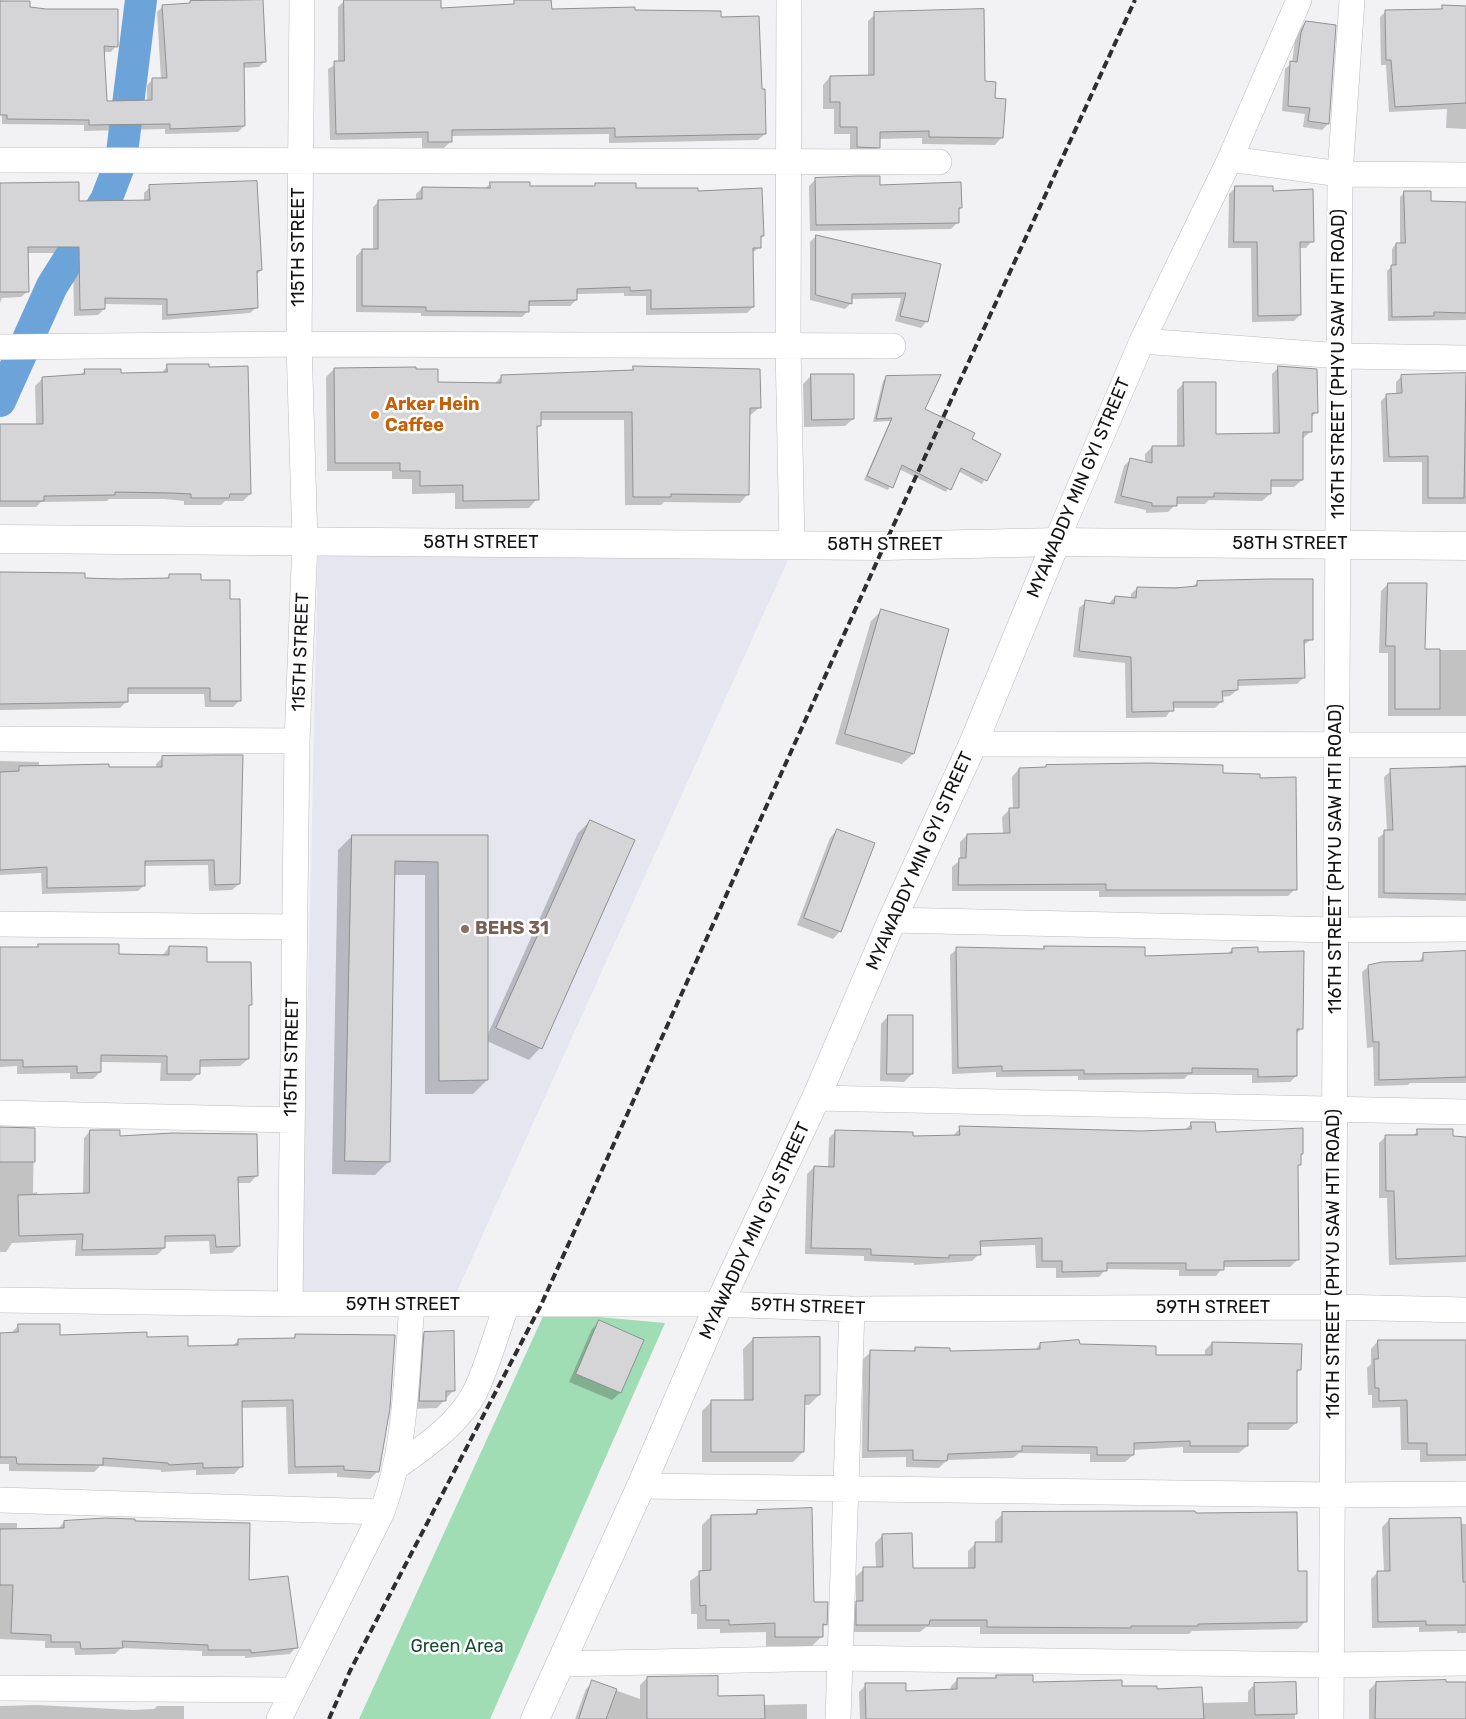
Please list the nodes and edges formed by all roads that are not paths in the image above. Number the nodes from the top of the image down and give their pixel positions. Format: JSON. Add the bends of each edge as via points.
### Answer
{"nodes":[{"id":1,"x":302,"y":0,"type":"edge"},
{"id":2,"x":789,"y":0,"type":"edge"},
{"id":3,"x":1298,"y":0,"type":"edge"},
{"id":4,"x":1352,"y":0,"type":"edge"},
{"id":5,"x":1230,"y":159,"type":"junction"},
{"id":6,"x":0,"y":160,"type":"edge"},
{"id":7,"x":300,"y":160,"type":"junction"},
{"id":8,"x":939,"y":162,"type":"dead end"},
{"id":9,"x":789,"y":163,"type":"junction"},
{"id":10,"x":1340,"y":174,"type":"junction"},
{"id":11,"x":1466,"y":175,"type":"edge"},
{"id":12,"x":1142,"y":341,"type":"junction"},
{"id":13,"x":299,"y":344,"type":"junction"},
{"id":14,"x":788,"y":346,"type":"junction"},
{"id":15,"x":893,"y":346,"type":"dead end"},
{"id":16,"x":4,"y":347,"type":"edge"},
{"id":17,"x":1340,"y":356,"type":"junction"},
{"id":18,"x":1466,"y":358,"type":"edge"},
{"id":19,"x":0,"y":539,"type":"edge"},
{"id":20,"x":305,"y":542,"type":"junction"},
{"id":21,"x":1056,"y":542,"type":"junction"},
{"id":22,"x":1338,"y":544,"type":"junction"},
{"id":23,"x":792,"y":545,"type":"junction"},
{"id":24,"x":1466,"y":546,"type":"edge"},
{"id":25,"x":0,"y":739,"type":"edge"},
{"id":26,"x":297,"y":741,"type":"junction"},
{"id":27,"x":1337,"y":743,"type":"junction"},
{"id":28,"x":973,"y":744,"type":"junction"},
{"id":29,"x":1466,"y":745,"type":"edge"},
{"id":30,"x":892,"y":920,"type":"junction"},
{"id":31,"x":0,"y":924,"type":"edge"},
{"id":32,"x":294,"y":927,"type":"junction"},
{"id":33,"x":1466,"y":929,"type":"edge"},
{"id":34,"x":1336,"y":930,"type":"junction"},
{"id":35,"x":816,"y":1098,"type":"junction"},
{"id":36,"x":1335,"y":1110,"type":"junction"},
{"id":37,"x":1466,"y":1112,"type":"edge"},
{"id":38,"x":0,"y":1113,"type":"edge"},
{"id":39,"x":290,"y":1120,"type":"junction"},
{"id":40,"x":0,"y":1300,"type":"edge"},
{"id":41,"x":290,"y":1304,"type":"junction"},
{"id":42,"x":720,"y":1304,"type":"junction"},
{"id":43,"x":412,"y":1305,"type":"junction"},
{"id":44,"x":507,"y":1305,"type":"junction"},
{"id":45,"x":1334,"y":1308,"type":"junction"},
{"id":46,"x":852,"y":1309,"type":"junction"},
{"id":47,"x":1466,"y":1310,"type":"edge"},
{"id":48,"x":395,"y":1468,"type":"junction"},
{"id":49,"x":641,"y":1486,"type":"junction"},
{"id":50,"x":846,"y":1488,"type":"junction"},
{"id":51,"x":1466,"y":1494,"type":"edge"},
{"id":52,"x":1332,"y":1495,"type":"junction"},
{"id":53,"x":0,"y":1500,"type":"edge"},
{"id":54,"x":382,"y":1512,"type":"junction"},
{"id":55,"x":839,"y":1658,"type":"junction"},
{"id":56,"x":1466,"y":1663,"type":"edge"},
{"id":57,"x":560,"y":1664,"type":"junction"},
{"id":58,"x":1331,"y":1665,"type":"junction"},
{"id":59,"x":0,"y":1688,"type":"edge"},
{"id":60,"x":292,"y":1690,"type":"junction"},
{"id":61,"x":279,"y":1719,"type":"edge"},
{"id":62,"x":535,"y":1719,"type":"edge"},
{"id":63,"x":838,"y":1719,"type":"edge"},
{"id":64,"x":1331,"y":1719,"type":"edge"}],
"edges":[{"from":1,"to":7,"type":"street","name":"115TH STREET"},
{"from":2,"to":9,"type":"street"},
{"from":3,"to":5,"type":"street","name":"MYAWADDY MIN GYI STREET"},
{"from":4,"to":10,"type":"street","name":"116TH STREET (PHYU SAW HTI ROAD)"},
{"from":5,"to":10,"type":"street"},
{"from":5,"to":12,"type":"street","name":"MYAWADDY MIN GYI STREET"},
{"from":6,"to":7,"type":"street"},
{"from":7,"to":9,"type":"street"},
{"from":7,"to":13,"type":"street","name":"115TH STREET"},
{"from":8,"to":9,"type":"street"},
{"from":9,"to":14,"type":"street"},
{"from":10,"to":11,"type":"street"},
{"from":10,"to":17,"type":"street","name":"116TH STREET (PHYU SAW HTI ROAD)"},
{"from":12,"to":17,"type":"street"},
{"from":12,"to":21,"type":"street","name":"MYAWADDY MIN GYI STREET"},
{"from":13,"to":14,"type":"street"},
{"from":13,"to":16,"type":"street"},
{"from":13,"to":20,"type":"street","name":"115TH STREET"},
{"from":14,"to":15,"type":"street"},
{"from":14,"to":23,"type":"street"},
{"from":17,"to":18,"type":"street"},
{"from":17,"to":22,"type":"street","name":"116TH STREET (PHYU SAW HTI ROAD)"},
{"from":19,"to":20,"type":"main road","name":"58TH STREET"},
{"from":20,"to":23,"type":"main road","name":"58TH STREET"},
{"from":20,"to":26,"type":"street","name":"115TH STREET"},
{"from":21,"to":22,"type":"main road","name":"58TH STREET"},
{"from":21,"to":23,"type":"main road","name":"58TH STREET"},
{"from":21,"to":28,"type":"main road","name":"MYAWADDY MIN GYI STREET"},
{"from":22,"to":24,"type":"main road","name":"58TH STREET"},
{"from":22,"to":27,"type":"street","name":"116TH STREET (PHYU SAW HTI ROAD)"},
{"from":25,"to":26,"type":"street"},
{"from":26,"to":32,"type":"street","name":"115TH STREET"},
{"from":27,"to":28,"type":"street"},
{"from":27,"to":29,"type":"street"},
{"from":27,"to":34,"type":"street","name":"116TH STREET (PHYU SAW HTI ROAD)"},
{"from":28,"to":30,"type":"main road","name":"MYAWADDY MIN GYI STREET"},
{"from":30,"to":34,"type":"street"},
{"from":30,"to":35,"type":"main road","name":"MYAWADDY MIN GYI STREET"},
{"from":31,"to":32,"type":"street"},
{"from":32,"to":39,"type":"street","name":"115TH STREET"},
{"from":33,"to":34,"type":"street"},
{"from":34,"to":36,"type":"street","name":"116TH STREET (PHYU SAW HTI ROAD)"},
{"from":35,"to":36,"type":"street"},
{"from":35,"to":42,"type":"main road","name":"MYAWADDY MIN GYI STREET"},
{"from":36,"to":37,"type":"street"},
{"from":36,"to":45,"type":"street","name":"116TH STREET (PHYU SAW HTI ROAD)"},
{"from":38,"to":39,"type":"street"},
{"from":39,"to":41,"type":"street","name":"115TH STREET"},
{"from":40,"to":41,"type":"street","name":"59TH STREET"},
{"from":41,"to":43,"type":"street","name":"59TH STREET"},
{"from":42,"to":44,"type":"street","name":"59TH STREET"},
{"from":42,"to":46,"type":"street","name":"59TH STREET"},
{"from":42,"to":49,"type":"main road","name":"MYAWADDY MIN GYI STREET"},
{"from":43,"to":44,"type":"street","name":"59TH STREET"},
{"from":43,"to":48,"type":"street","via":[[402,1433]]},
{"from":44,"to":48,"type":"street","via":[[474,1392],[460,1413],[434,1440]]},
{"from":45,"to":46,"type":"street","name":"59TH STREET"},
{"from":45,"to":47,"type":"street","name":"59TH STREET"},
{"from":45,"to":52,"type":"street","name":"116TH STREET (PHYU SAW HTI ROAD)"},
{"from":46,"to":50,"type":"street"},
{"from":48,"to":54,"type":"street"},
{"from":49,"to":50,"type":"street"},
{"from":49,"to":57,"type":"main road","name":"MYAWADDY MIN GYI STREET"},
{"from":50,"to":52,"type":"street"},
{"from":50,"to":55,"type":"street"},
{"from":51,"to":52,"type":"street"},
{"from":52,"to":58,"type":"street","name":"116TH STREET (PHYU SAW HTI ROAD)"},
{"from":53,"to":54,"type":"street"},
{"from":54,"to":60,"type":"street"},
{"from":55,"to":57,"type":"street"},
{"from":55,"to":58,"type":"street"},
{"from":55,"to":63,"type":"street"},
{"from":56,"to":58,"type":"street"},
{"from":57,"to":62,"type":"main road","name":"MYAWADDY MIN GYI STREET"},
{"from":58,"to":64,"type":"street","name":"116TH STREET (PHYU SAW HTI ROAD)"},
{"from":59,"to":60,"type":"street"},
{"from":60,"to":61,"type":"street"}]}
